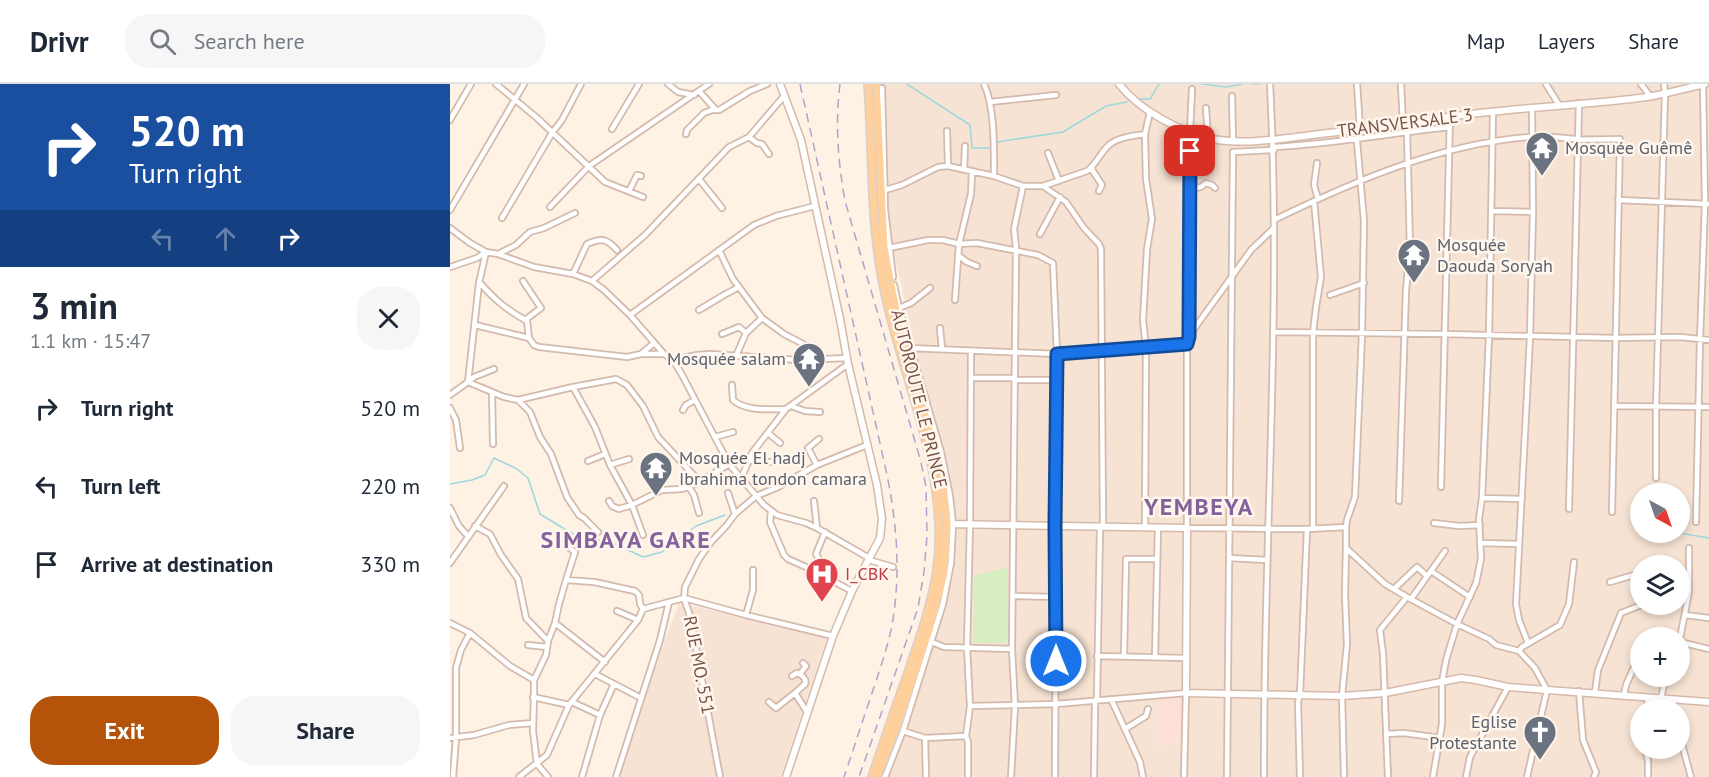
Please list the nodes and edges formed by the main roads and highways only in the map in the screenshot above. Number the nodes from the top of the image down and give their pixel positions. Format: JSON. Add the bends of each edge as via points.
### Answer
{"nodes":[{"id":1,"x":868,"y":84,"type":"edge"},
{"id":2,"x":878,"y":87,"type":"edge"},
{"id":3,"x":872,"y":777,"type":"edge"},
{"id":4,"x":877,"y":777,"type":"edge"}],
"edges":[{"from":1,"to":3,"type":"main road","name":"AUTOROUTE LE PRINCE","via":[[875,230],[882,279],[934,477],[939,521],[931,601]]},
{"from":2,"to":4,"type":"main road","name":"AUTOROUTE LE PRINCE","via":[[882,238],[889,282],[942,476],[950,524],[944,573],[928,640]]}]}
